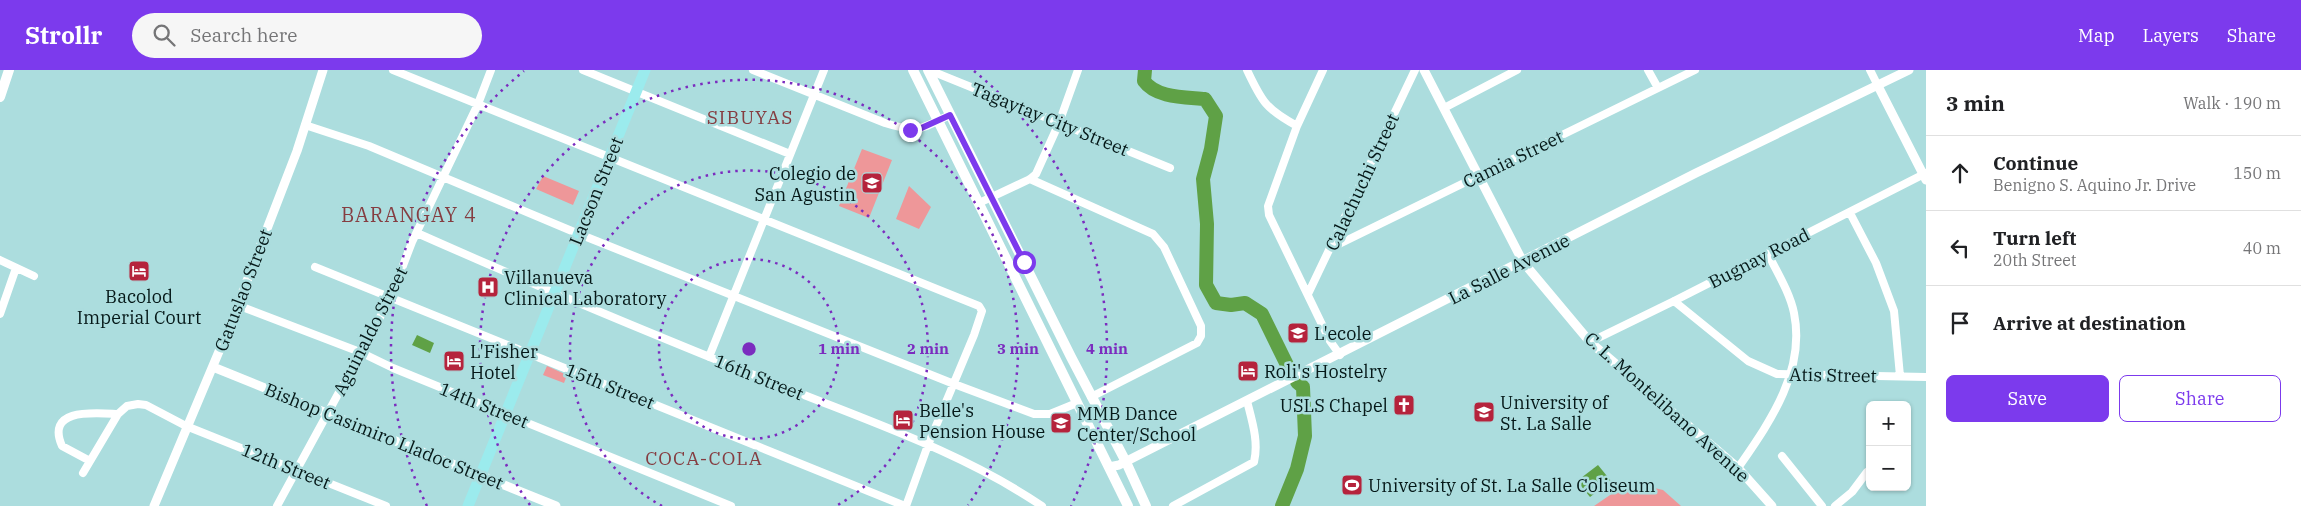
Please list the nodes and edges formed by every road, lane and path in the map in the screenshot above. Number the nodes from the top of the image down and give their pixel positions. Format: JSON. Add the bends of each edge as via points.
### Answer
{"nodes":[{"id":1,"x":9,"y":70,"type":"edge"},
{"id":2,"x":323,"y":70,"type":"edge"},
{"id":3,"x":393,"y":70,"type":"edge"},
{"id":4,"x":491,"y":70,"type":"edge"},
{"id":5,"x":583,"y":70,"type":"edge"},
{"id":6,"x":645,"y":70,"type":"edge"},
{"id":7,"x":752,"y":70,"type":"edge"},
{"id":8,"x":824,"y":70,"type":"edge"},
{"id":9,"x":913,"y":70,"type":"edge"},
{"id":10,"x":928,"y":70,"type":"edge"},
{"id":11,"x":1078,"y":70,"type":"edge"},
{"id":12,"x":1247,"y":70,"type":"edge"},
{"id":13,"x":1323,"y":70,"type":"edge"},
{"id":14,"x":1415,"y":70,"type":"edge"},
{"id":15,"x":1424,"y":70,"type":"edge"},
{"id":16,"x":1517,"y":70,"type":"edge"},
{"id":17,"x":1648,"y":70,"type":"edge"},
{"id":18,"x":1695,"y":70,"type":"edge"},
{"id":19,"x":1870,"y":70,"type":"edge"},
{"id":20,"x":1909,"y":70,"type":"edge"},
{"id":21,"x":1877,"y":84,"type":"junction"},
{"id":22,"x":1658,"y":88,"type":"junction"},
{"id":23,"x":636,"y":92,"type":"junction"},
{"id":24,"x":814,"y":95,"type":"junction"},
{"id":25,"x":0,"y":96,"type":"edge"},
{"id":26,"x":478,"y":104,"type":"junction"},
{"id":27,"x":1444,"y":108,"type":"junction"},
{"id":28,"x":950,"y":115,"type":"junction"},
{"id":29,"x":938,"y":120,"type":"junction"},
{"id":30,"x":1058,"y":123,"type":"junction"},
{"id":31,"x":305,"y":125,"type":"junction"},
{"id":32,"x":1297,"y":126,"type":"junction"},
{"id":33,"x":790,"y":154,"type":"junction"},
{"id":34,"x":610,"y":157,"type":"junction"},
{"id":35,"x":1170,"y":168,"type":"dead end"},
{"id":36,"x":444,"y":176,"type":"junction"},
{"id":37,"x":1478,"y":176,"type":"junction"},
{"id":38,"x":1925,"y":176,"type":"edge"},
{"id":39,"x":1030,"y":179,"type":"junction"},
{"id":40,"x":992,"y":197,"type":"junction"},
{"id":41,"x":979,"y":204,"type":"junction"},
{"id":42,"x":1850,"y":213,"type":"junction"},
{"id":43,"x":764,"y":219,"type":"junction"},
{"id":44,"x":417,"y":233,"type":"junction"},
{"id":45,"x":579,"y":234,"type":"junction"},
{"id":46,"x":1331,"y":248,"type":"junction"},
{"id":47,"x":1768,"y":254,"type":"junction"},
{"id":48,"x":0,"y":260,"type":"edge"},
{"id":49,"x":1024,"y":262,"type":"junction"},
{"id":50,"x":1523,"y":262,"type":"junction"},
{"id":51,"x":315,"y":266,"type":"dead end"},
{"id":52,"x":16,"y":268,"type":"junction"},
{"id":53,"x":1011,"y":268,"type":"junction"},
{"id":54,"x":34,"y":276,"type":"dead end"},
{"id":55,"x":554,"y":294,"type":"junction"},
{"id":56,"x":1308,"y":294,"type":"junction"},
{"id":57,"x":733,"y":296,"type":"junction"},
{"id":58,"x":391,"y":297,"type":"junction"},
{"id":59,"x":1674,"y":301,"type":"junction"},
{"id":60,"x":237,"y":305,"type":"junction"},
{"id":61,"x":0,"y":314,"type":"edge"},
{"id":62,"x":1590,"y":342,"type":"junction"},
{"id":63,"x":360,"y":352,"type":"junction"},
{"id":64,"x":530,"y":353,"type":"junction"},
{"id":65,"x":1340,"y":355,"type":"junction"},
{"id":66,"x":709,"y":357,"type":"junction"},
{"id":67,"x":1070,"y":357,"type":"junction"},
{"id":68,"x":1058,"y":363,"type":"junction"},
{"id":69,"x":213,"y":367,"type":"junction"},
{"id":70,"x":1790,"y":376,"type":"junction"},
{"id":71,"x":1900,"y":376,"type":"junction"},
{"id":72,"x":1926,"y":376,"type":"edge"},
{"id":73,"x":954,"y":384,"type":"junction"},
{"id":74,"x":1091,"y":396,"type":"junction"},
{"id":75,"x":1247,"y":401,"type":"junction"},
{"id":76,"x":1077,"y":403,"type":"junction"},
{"id":77,"x":327,"y":413,"type":"junction"},
{"id":78,"x":506,"y":413,"type":"junction"},
{"id":79,"x":118,"y":414,"type":"junction"},
{"id":80,"x":186,"y":426,"type":"junction"},
{"id":81,"x":928,"y":445,"type":"junction"},
{"id":82,"x":1782,"y":456,"type":"dead end"},
{"id":83,"x":90,"y":461,"type":"junction"},
{"id":84,"x":1126,"y":462,"type":"junction"},
{"id":85,"x":1109,"y":467,"type":"junction"},
{"id":86,"x":1738,"y":468,"type":"junction"},
{"id":87,"x":296,"y":470,"type":"junction"},
{"id":88,"x":83,"y":473,"type":"dead end"},
{"id":89,"x":1866,"y":473,"type":"edge"},
{"id":90,"x":480,"y":475,"type":"junction"},
{"id":91,"x":154,"y":506,"type":"edge"},
{"id":92,"x":277,"y":506,"type":"edge"},
{"id":93,"x":386,"y":506,"type":"edge"},
{"id":94,"x":468,"y":506,"type":"edge"},
{"id":95,"x":556,"y":506,"type":"edge"},
{"id":96,"x":731,"y":506,"type":"edge"},
{"id":97,"x":905,"y":506,"type":"edge"},
{"id":98,"x":1042,"y":506,"type":"edge"},
{"id":99,"x":1128,"y":506,"type":"edge"},
{"id":100,"x":1146,"y":506,"type":"edge"},
{"id":101,"x":1172,"y":506,"type":"edge"},
{"id":102,"x":1772,"y":506,"type":"edge"},
{"id":103,"x":1822,"y":506,"type":"edge"},
{"id":104,"x":1836,"y":506,"type":"edge"}],
"edges":[{"from":1,"to":25,"type":"main road"},
{"from":2,"to":31,"type":"street","name":"Gatuslao Street"},
{"from":3,"to":26,"type":"street"},
{"from":4,"to":26,"type":"street","name":"Aguinaldo Street"},
{"from":5,"to":23,"type":"street"},
{"from":6,"to":23,"type":"main road","name":"Lacson Street"},
{"from":7,"to":24,"type":"street"},
{"from":8,"to":24,"type":"street"},
{"from":9,"to":29,"type":"main road"},
{"from":10,"to":28,"type":"main road"},
{"from":10,"to":30,"type":"street","name":"Tagaytay City Street"},
{"from":11,"to":30,"type":"street"},
{"from":12,"to":32,"type":"street","via":[[1261,100]]},
{"from":13,"to":32,"type":"street"},
{"from":14,"to":46,"type":"street","name":"Calachuchi Street"},
{"from":15,"to":27,"type":"street","name":"C. L. Montelibano Avenue"},
{"from":16,"to":27,"type":"street"},
{"from":17,"to":22,"type":"street"},
{"from":18,"to":22,"type":"street","name":"Camia Street"},
{"from":19,"to":21,"type":"street"},
{"from":20,"to":21,"type":"street","name":"La Salle Avenue"},
{"from":21,"to":38,"type":"street"},
{"from":21,"to":50,"type":"street","name":"La Salle Avenue"},
{"from":22,"to":37,"type":"street","name":"Camia Street"},
{"from":23,"to":33,"type":"street"},
{"from":23,"to":34,"type":"main road","name":"Lacson Street"},
{"from":24,"to":29,"type":"street","via":[[903,129],[917,130]]},
{"from":24,"to":33,"type":"street"},
{"from":26,"to":34,"type":"street"},
{"from":26,"to":36,"type":"street","name":"Aguinaldo Street"},
{"from":27,"to":37,"type":"street","name":"C. L. Montelibano Avenue"},
{"from":28,"to":29,"type":"street"},
{"from":28,"to":40,"type":"main road"},
{"from":29,"to":41,"type":"main road"},
{"from":30,"to":35,"type":"street","name":"Tagaytay City Street"},
{"from":30,"to":39,"type":"street","via":[[1040,167]]},
{"from":31,"to":36,"type":"street"},
{"from":31,"to":60,"type":"street","name":"Gatuslao Street"},
{"from":32,"to":56,"type":"street","via":[[1268,206],[1269,215]]},
{"from":33,"to":43,"type":"street"},
{"from":34,"to":43,"type":"street"},
{"from":34,"to":45,"type":"main road","name":"Lacson Street"},
{"from":36,"to":44,"type":"street","name":"Aguinaldo Street"},
{"from":36,"to":45,"type":"street"},
{"from":37,"to":46,"type":"street","name":"Camia Street"},
{"from":37,"to":50,"type":"street","name":"C. L. Montelibano Avenue"},
{"from":38,"to":42,"type":"street","name":"Bugnay Road"},
{"from":39,"to":40,"type":"street"},
{"from":39,"to":74,"type":"street","via":[[1153,234],[1164,247],[1201,326],[1197,343]]},
{"from":40,"to":41,"type":"street"},
{"from":40,"to":49,"type":"main road"},
{"from":41,"to":53,"type":"main road"},
{"from":42,"to":47,"type":"street","name":"Bugnay Road"},
{"from":42,"to":71,"type":"street","via":[[1876,263],[1894,311]]},
{"from":43,"to":57,"type":"street"},
{"from":43,"to":73,"type":"street","via":[[979,306],[981,315]]},
{"from":44,"to":55,"type":"street","name":"16th Street"},
{"from":44,"to":58,"type":"street","name":"Aguinaldo Street"},
{"from":45,"to":55,"type":"main road","name":"Lacson Street"},
{"from":45,"to":57,"type":"street"},
{"from":46,"to":56,"type":"street","name":"Calachuchi Street"},
{"from":47,"to":59,"type":"street","name":"Bugnay Road"},
{"from":47,"to":70,"type":"street","via":[[1794,314],[1794,353]]},
{"from":48,"to":52,"type":"street"},
{"from":49,"to":53,"type":"main road"},
{"from":49,"to":67,"type":"main road"},
{"from":50,"to":62,"type":"street","name":"C. L. Montelibano Avenue"},
{"from":50,"to":65,"type":"street","name":"La Salle Avenue"},
{"from":51,"to":58,"type":"street","name":"15th Street"},
{"from":52,"to":54,"type":"street"},
{"from":52,"to":61,"type":"street"},
{"from":53,"to":68,"type":"main road"},
{"from":55,"to":64,"type":"main road","name":"Lacson Street"},
{"from":55,"to":66,"type":"street","name":"16th Street"},
{"from":56,"to":65,"type":"street"},
{"from":57,"to":66,"type":"street"},
{"from":57,"to":73,"type":"street"},
{"from":58,"to":63,"type":"street","name":"Aguinaldo Street"},
{"from":58,"to":64,"type":"street","name":"15th Street"},
{"from":59,"to":62,"type":"street","name":"Bugnay Road"},
{"from":59,"to":70,"type":"street","name":"Atis Street","via":[[1748,360],[1777,374]]},
{"from":60,"to":63,"type":"street","name":"14th Street"},
{"from":60,"to":69,"type":"street","name":"Gatuslao Street"},
{"from":62,"to":86,"type":"street","name":"C. L. Montelibano Avenue"},
{"from":63,"to":77,"type":"street","name":"Aguinaldo Street"},
{"from":63,"to":78,"type":"street","name":"14th Street"},
{"from":64,"to":78,"type":"main road","name":"Lacson Street"},
{"from":64,"to":97,"type":"street","name":"15th Street"},
{"from":65,"to":75,"type":"street","name":"La Salle Avenue"},
{"from":66,"to":81,"type":"street","name":"16th Street"},
{"from":67,"to":68,"type":"main road"},
{"from":67,"to":74,"type":"main road"},
{"from":68,"to":76,"type":"main road"},
{"from":69,"to":77,"type":"street","name":"Bishop Casimiro Lladoc Street"},
{"from":69,"to":80,"type":"street","name":"Gatuslao Street"},
{"from":70,"to":71,"type":"street","name":"Atis Street"},
{"from":70,"to":86,"type":"street","via":[[1779,404]]},
{"from":71,"to":72,"type":"street","name":"Atis Street"},
{"from":73,"to":76,"type":"street","via":[[1042,415]]},
{"from":73,"to":81,"type":"street"},
{"from":74,"to":84,"type":"main road"},
{"from":75,"to":84,"type":"street","name":"La Salle Avenue"},
{"from":75,"to":101,"type":"street","via":[[1254,433],[1254,462]]},
{"from":76,"to":85,"type":"main road"},
{"from":77,"to":87,"type":"street","name":"Aguinaldo Street"},
{"from":77,"to":90,"type":"street","name":"Bishop Casimiro Lladoc Street"},
{"from":78,"to":90,"type":"main road","name":"Lacson Street"},
{"from":78,"to":96,"type":"street","name":"14th Street"},
{"from":79,"to":80,"type":"street","name":"12th Street","via":[[127,406],[146,405]]},
{"from":79,"to":83,"type":"street"},
{"from":79,"to":83,"type":"street","via":[[79,413],[61,425],[62,446]]},
{"from":80,"to":87,"type":"street","name":"12th Street"},
{"from":80,"to":91,"type":"street","name":"Gatuslao Street"},
{"from":81,"to":97,"type":"street"},
{"from":81,"to":98,"type":"street","name":"16th Street","via":[[995,476]]},
{"from":82,"to":103,"type":"street"},
{"from":83,"to":88,"type":"street"},
{"from":84,"to":85,"type":"street","name":"La Salle Avenue"},
{"from":84,"to":100,"type":"main road"},
{"from":85,"to":99,"type":"main road"},
{"from":86,"to":102,"type":"street","name":"C. L. Montelibano Avenue"},
{"from":87,"to":92,"type":"street","name":"Aguinaldo Street"},
{"from":87,"to":93,"type":"street","name":"12th Street"},
{"from":89,"to":104,"type":"street"},
{"from":90,"to":94,"type":"main road","name":"Lacson Street"},
{"from":90,"to":95,"type":"street","name":"Bishop Casimiro Lladoc Street"}]}
